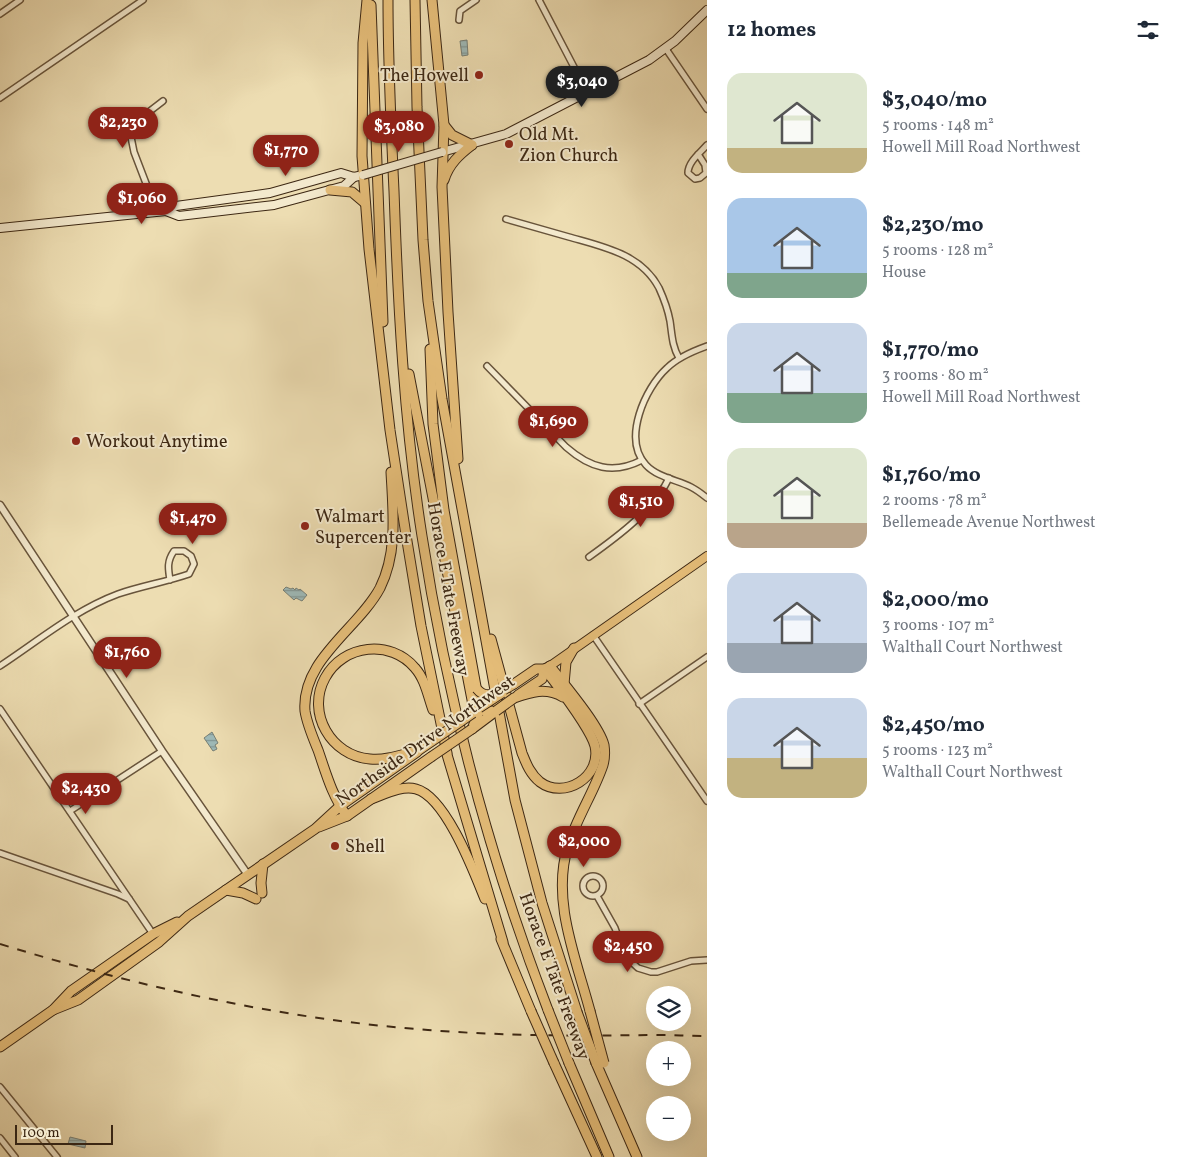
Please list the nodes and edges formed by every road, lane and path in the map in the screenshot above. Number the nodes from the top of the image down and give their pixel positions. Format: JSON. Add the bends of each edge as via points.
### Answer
{"nodes":[{"id":1,"x":20,"y":0,"type":"edge"},
{"id":2,"x":143,"y":0,"type":"edge"},
{"id":3,"x":369,"y":0,"type":"edge"},
{"id":4,"x":388,"y":0,"type":"edge"},
{"id":5,"x":415,"y":0,"type":"edge"},
{"id":6,"x":432,"y":0,"type":"edge"},
{"id":7,"x":476,"y":0,"type":"edge"},
{"id":8,"x":539,"y":0,"type":"edge"},
{"id":9,"x":707,"y":10,"type":"edge"},
{"id":10,"x":0,"y":14,"type":"edge"},
{"id":11,"x":459,"y":20,"type":"dead end"},
{"id":12,"x":666,"y":49,"type":"junction"},
{"id":13,"x":587,"y":92,"type":"junction"},
{"id":14,"x":0,"y":98,"type":"edge"},
{"id":15,"x":163,"y":101,"type":"dead end"},
{"id":16,"x":707,"y":109,"type":"edge"},
{"id":17,"x":444,"y":125,"type":"junction"},
{"id":18,"x":472,"y":145,"type":"junction"},
{"id":19,"x":707,"y":145,"type":"edge"},
{"id":20,"x":442,"y":152,"type":"junction"},
{"id":21,"x":698,"y":154,"type":"junction"},
{"id":22,"x":358,"y":176,"type":"junction"},
{"id":23,"x":442,"y":187,"type":"junction"},
{"id":24,"x":330,"y":190,"type":"junction"},
{"id":25,"x":365,"y":203,"type":"junction"},
{"id":26,"x":166,"y":211,"type":"junction"},
{"id":27,"x":157,"y":212,"type":"junction"},
{"id":28,"x":506,"y":219,"type":"dead end"},
{"id":29,"x":0,"y":228,"type":"edge"},
{"id":30,"x":428,"y":301,"type":"junction"},
{"id":31,"x":400,"y":324,"type":"junction"},
{"id":32,"x":707,"y":346,"type":"edge"},
{"id":33,"x":679,"y":358,"type":"junction"},
{"id":34,"x":487,"y":366,"type":"dead end"},
{"id":35,"x":387,"y":401,"type":"junction"},
{"id":36,"x":390,"y":430,"type":"junction"},
{"id":37,"x":642,"y":460,"type":"junction"},
{"id":38,"x":669,"y":478,"type":"junction"},
{"id":39,"x":707,"y":498,"type":"edge"},
{"id":40,"x":460,"y":503,"type":"junction"},
{"id":41,"x":0,"y":505,"type":"edge"},
{"id":42,"x":589,"y":556,"type":"dead end"},
{"id":43,"x":707,"y":556,"type":"edge"},
{"id":44,"x":472,"y":564,"type":"junction"},
{"id":45,"x":170,"y":580,"type":"junction"},
{"id":46,"x":73,"y":617,"type":"junction"},
{"id":47,"x":593,"y":635,"type":"junction"},
{"id":48,"x":574,"y":648,"type":"junction"},
{"id":49,"x":707,"y":657,"type":"edge"},
{"id":50,"x":0,"y":666,"type":"edge"},
{"id":51,"x":547,"y":667,"type":"junction"},
{"id":52,"x":518,"y":681,"type":"junction"},
{"id":53,"x":564,"y":684,"type":"junction"},
{"id":54,"x":477,"y":689,"type":"junction"},
{"id":55,"x":524,"y":693,"type":"junction"},
{"id":56,"x":565,"y":698,"type":"junction"},
{"id":57,"x":639,"y":704,"type":"junction"},
{"id":58,"x":475,"y":708,"type":"junction"},
{"id":59,"x":0,"y":709,"type":"edge"},
{"id":60,"x":496,"y":711,"type":"junction"},
{"id":61,"x":472,"y":729,"type":"junction"},
{"id":62,"x":419,"y":750,"type":"junction"},
{"id":63,"x":162,"y":751,"type":"junction"},
{"id":64,"x":447,"y":753,"type":"junction"},
{"id":65,"x":372,"y":799,"type":"junction"},
{"id":66,"x":707,"y":801,"type":"edge"},
{"id":67,"x":340,"y":806,"type":"junction"},
{"id":68,"x":70,"y":811,"type":"junction"},
{"id":69,"x":347,"y":816,"type":"junction"},
{"id":70,"x":315,"y":829,"type":"junction"},
{"id":71,"x":0,"y":853,"type":"edge"},
{"id":72,"x":263,"y":864,"type":"junction"},
{"id":73,"x":248,"y":875,"type":"junction"},
{"id":74,"x":226,"y":890,"type":"junction"},
{"id":75,"x":597,"y":896,"type":"dead end"},
{"id":76,"x":132,"y":901,"type":"junction"},
{"id":77,"x":188,"y":916,"type":"junction"},
{"id":78,"x":153,"y":934,"type":"junction"},
{"id":79,"x":503,"y":942,"type":"junction"},
{"id":80,"x":707,"y":960,"type":"edge"},
{"id":81,"x":53,"y":1010,"type":"junction"},
{"id":82,"x":0,"y":1047,"type":"edge"},
{"id":83,"x":600,"y":1063,"type":"junction"},
{"id":84,"x":0,"y":1087,"type":"edge"},
{"id":85,"x":0,"y":1138,"type":"edge"},
{"id":86,"x":15,"y":1157,"type":"edge"},
{"id":87,"x":57,"y":1157,"type":"edge"},
{"id":88,"x":597,"y":1157,"type":"edge"},
{"id":89,"x":609,"y":1157,"type":"edge"},
{"id":90,"x":637,"y":1157,"type":"edge"}],
"edges":[{"from":1,"to":10,"type":"street"},
{"from":2,"to":14,"type":"street"},
{"from":3,"to":22,"type":"highway","via":[[363,44]]},
{"from":3,"to":35,"type":"highway"},
{"from":4,"to":31,"type":"highway","name":"Horace E Tate Freeway"},
{"from":5,"to":30,"type":"highway","name":"Horace E Tate Freeway"},
{"from":6,"to":17,"type":"highway"},
{"from":7,"to":11,"type":"street","via":[[460,11]]},
{"from":8,"to":13,"type":"street"},
{"from":9,"to":12,"type":"main road"},
{"from":12,"to":13,"type":"main road"},
{"from":12,"to":16,"type":"street"},
{"from":13,"to":18,"type":"main road","via":[[506,134]]},
{"from":15,"to":27,"type":"street","via":[[137,121],[131,137]]},
{"from":17,"to":18,"type":"highway","via":[[452,135]]},
{"from":17,"to":20,"type":"highway"},
{"from":18,"to":20,"type":"main road"},
{"from":18,"to":23,"type":"highway","via":[[450,165]]},
{"from":19,"to":21,"type":"street"},
{"from":20,"to":22,"type":"main road","bridge":true},
{"from":20,"to":23,"type":"highway"},
{"from":21,"to":21,"type":"street","via":[[706,173],[695,179],[688,173],[688,168]]},
{"from":22,"to":24,"type":"main road","via":[[344,186]]},
{"from":22,"to":25,"type":"highway"},
{"from":22,"to":26,"type":"main road","via":[[341,174],[270,193],[176,206]]},
{"from":23,"to":40,"type":"highway"},
{"from":24,"to":25,"type":"highway","via":[[352,192]]},
{"from":24,"to":26,"type":"main road","via":[[274,205],[179,216]]},
{"from":25,"to":35,"type":"highway"},
{"from":26,"to":27,"type":"main road"},
{"from":27,"to":29,"type":"main road"},
{"from":28,"to":33,"type":"street","via":[[613,249],[648,271],[665,300],[673,345]]},
{"from":30,"to":40,"type":"highway","name":"Horace E Tate Freeway"},
{"from":30,"to":54,"type":"highway","via":[[433,424],[444,510]]},
{"from":31,"to":58,"type":"highway"},
{"from":31,"to":89,"type":"highway","name":"Horace E Tate Freeway","bridge":true,"via":[[408,434],[422,537],[456,716],[497,866],[548,1010]]},
{"from":32,"to":33,"type":"street"},
{"from":33,"to":37,"type":"street","via":[[657,378],[641,407],[636,434]]},
{"from":34,"to":37,"type":"street","via":[[580,458],[613,468]]},
{"from":35,"to":36,"type":"highway"},
{"from":36,"to":64,"type":"highway","via":[[414,589]]},
{"from":36,"to":67,"type":"highway","via":[[393,536],[388,566],[369,605],[316,668],[305,697],[308,725]]},
{"from":37,"to":38,"type":"street"},
{"from":38,"to":39,"type":"street"},
{"from":38,"to":42,"type":"street","via":[[633,523]]},
{"from":40,"to":44,"type":"highway","name":"Horace E Tate Freeway"},
{"from":41,"to":46,"type":"street"},
{"from":43,"to":47,"type":"main road","name":"Northside Drive Northwest"},
{"from":44,"to":56,"type":"highway","via":[[522,752],[539,781],[559,788],[571,787],[582,780],[591,770],[596,755],[589,733]]},
{"from":44,"to":83,"type":"highway","name":"Horace E Tate Freeway","bridge":true,"via":[[519,817],[577,1012]]},
{"from":45,"to":45,"type":"street","via":[[189,574],[194,564],[184,550],[174,551],[169,559]]},
{"from":45,"to":46,"type":"street","via":[[118,594]]},
{"from":46,"to":50,"type":"street"},
{"from":46,"to":63,"type":"street"},
{"from":47,"to":48,"type":"main road","name":"Northside Drive Northwest"},
{"from":47,"to":57,"type":"street"},
{"from":48,"to":51,"type":"main road","name":"Northside Drive Northwest"},
{"from":48,"to":53,"type":"highway","via":[[566,662]]},
{"from":49,"to":57,"type":"street"},
{"from":51,"to":52,"type":"highway","name":"Northside Drive Northwest","via":[[536,669]]},
{"from":51,"to":53,"type":"highway"},
{"from":51,"to":55,"type":"highway","name":"Northside Drive Northwest","via":[[542,679]]},
{"from":51,"to":56,"type":"highway"},
{"from":52,"to":54,"type":"highway","bridge":true,"via":[[488,695]]},
{"from":52,"to":58,"type":"highway","name":"Northside Drive Northwest","bridge":true},
{"from":53,"to":83,"type":"highway","bridge":true,"via":[[596,728],[605,755],[601,772],[569,843],[562,873],[562,898]]},
{"from":54,"to":58,"type":"highway","bridge":true},
{"from":55,"to":56,"type":"highway","via":[[550,691]]},
{"from":55,"to":60,"type":"highway","name":"Northside Drive Northwest","bridge":true},
{"from":57,"to":66,"type":"street"},
{"from":58,"to":60,"type":"highway"},
{"from":58,"to":61,"type":"highway"},
{"from":58,"to":62,"type":"highway","name":"Northside Drive Northwest","bridge":true},
{"from":59,"to":68,"type":"street"},
{"from":60,"to":61,"type":"highway","name":"Northside Drive Northwest"},
{"from":61,"to":65,"type":"highway","name":"Northside Drive Northwest","bridge":true},
{"from":62,"to":64,"type":"highway","via":[[371,760],[354,756],[338,747],[330,739],[319,716],[320,690],[331,668],[349,654],[367,649],[385,650],[407,660],[423,681]]},
{"from":62,"to":67,"type":"highway","name":"Northside Drive Northwest"},
{"from":63,"to":68,"type":"street"},
{"from":63,"to":73,"type":"street"},
{"from":64,"to":79,"type":"highway"},
{"from":65,"to":69,"type":"highway","name":"Northside Drive Northwest"},
{"from":65,"to":79,"type":"highway","via":[[409,788],[424,792],[436,802],[469,859]]},
{"from":67,"to":69,"type":"highway"},
{"from":67,"to":70,"type":"highway","name":"Northside Drive Northwest"},
{"from":68,"to":76,"type":"street"},
{"from":69,"to":70,"type":"highway","name":"Northside Drive Northwest"},
{"from":70,"to":72,"type":"highway","name":"Northside Drive Northwest"},
{"from":71,"to":76,"type":"street"},
{"from":72,"to":73,"type":"highway","name":"Northside Drive Northwest"},
{"from":72,"to":74,"type":"highway","via":[[259,896]]},
{"from":73,"to":74,"type":"highway","name":"Northside Drive Northwest"},
{"from":74,"to":77,"type":"highway","name":"Northside Drive Northwest"},
{"from":75,"to":80,"type":"street","via":[[615,928],[625,956],[638,968],[657,972]]},
{"from":76,"to":78,"type":"street"},
{"from":77,"to":78,"type":"highway","name":"Northside Drive Northwest"},
{"from":77,"to":81,"type":"highway","name":"Northside Drive Northwest","via":[[159,942],[78,1000]]},
{"from":78,"to":81,"type":"highway","name":"Northside Drive Northwest","via":[[71,990]]},
{"from":79,"to":88,"type":"highway","bridge":true},
{"from":81,"to":82,"type":"highway","name":"Northside Drive Northwest"},
{"from":83,"to":90,"type":"highway","name":"Horace E Tate Freeway"},
{"from":84,"to":87,"type":"street"},
{"from":85,"to":86,"type":"street"}]}
